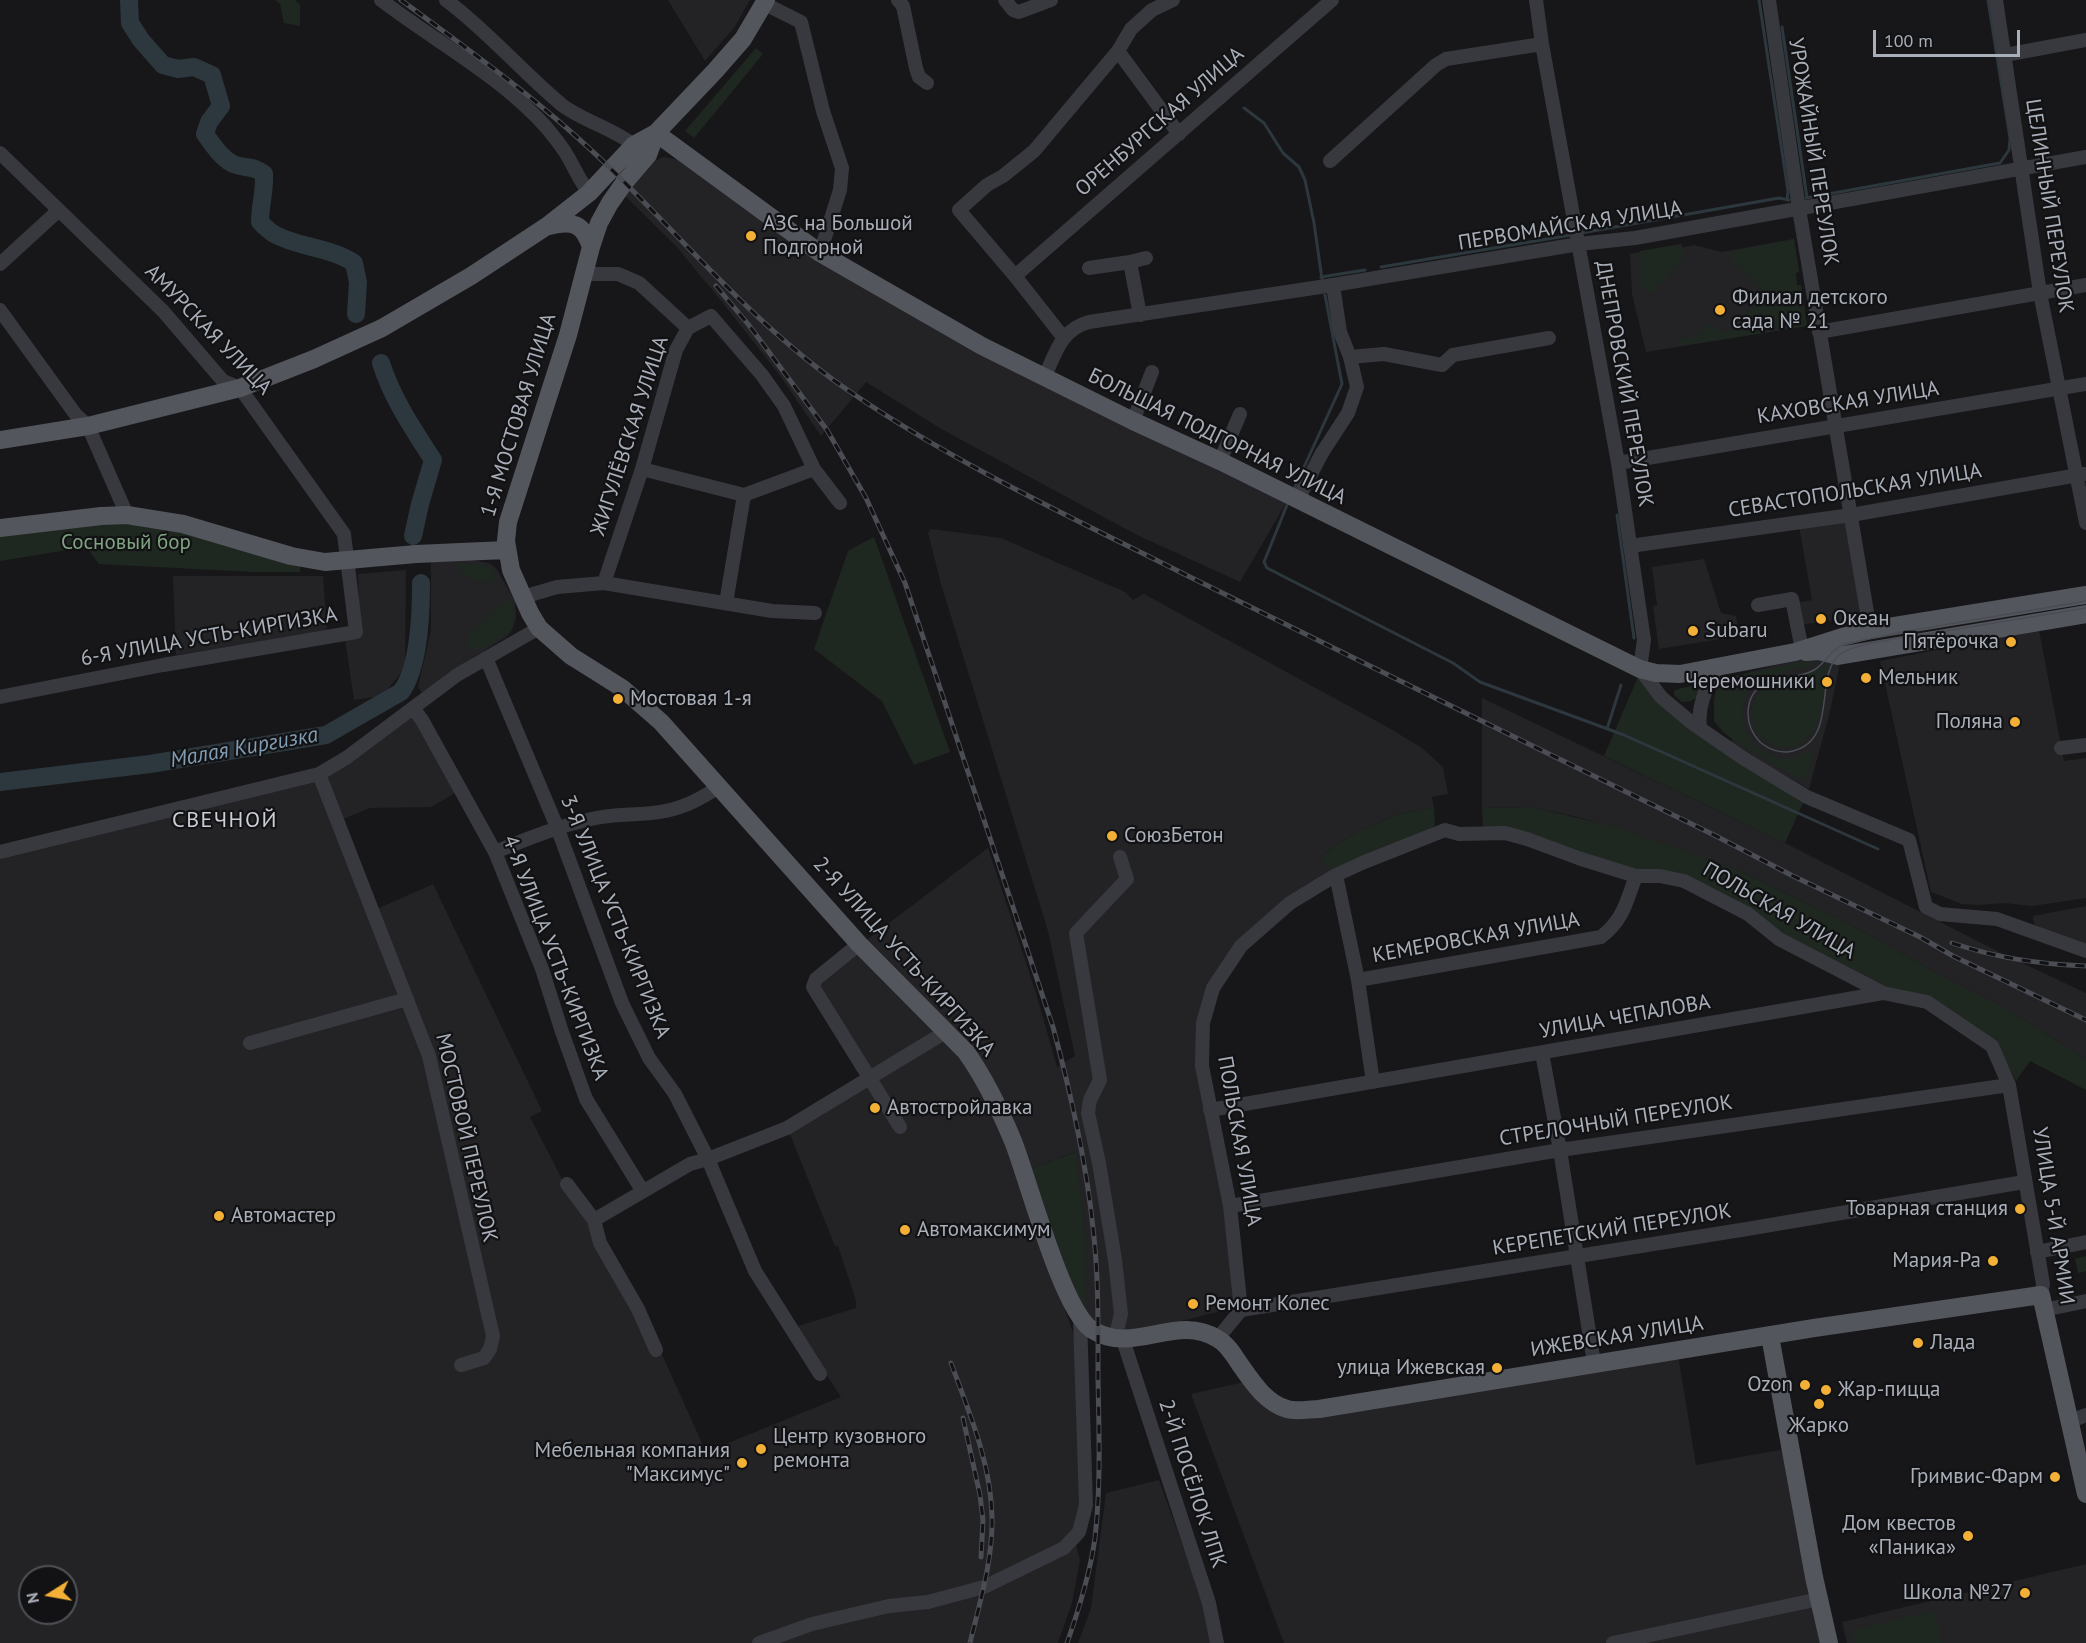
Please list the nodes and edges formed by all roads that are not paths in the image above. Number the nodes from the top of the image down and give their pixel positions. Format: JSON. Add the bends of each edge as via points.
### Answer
{"nodes":[{"id":1,"x":381,"y":0,"type":"edge"},
{"id":2,"x":446,"y":0,"type":"edge"},
{"id":3,"x":898,"y":0,"type":"edge"},
{"id":4,"x":1005,"y":0,"type":"edge"},
{"id":5,"x":1051,"y":0,"type":"edge"},
{"id":6,"x":1173,"y":0,"type":"edge"},
{"id":7,"x":1332,"y":0,"type":"edge"},
{"id":8,"x":1536,"y":0,"type":"edge"},
{"id":9,"x":1768,"y":0,"type":"edge"},
{"id":10,"x":1996,"y":0,"type":"edge"},
{"id":11,"x":766,"y":2,"type":"edge"},
{"id":12,"x":2086,"y":40,"type":"edge"},
{"id":13,"x":1542,"y":44,"type":"junction"},
{"id":14,"x":1118,"y":51,"type":"junction"},
{"id":15,"x":2006,"y":55,"type":"junction"},
{"id":16,"x":927,"y":83,"type":"dead end"},
{"id":17,"x":656,"y":133,"type":"junction"},
{"id":18,"x":1179,"y":134,"type":"junction"},
{"id":19,"x":634,"y":145,"type":"junction"},
{"id":20,"x":0,"y":153,"type":"edge"},
{"id":21,"x":2086,"y":158,"type":"edge"},
{"id":22,"x":1330,"y":161,"type":"dead end"},
{"id":23,"x":2023,"y":168,"type":"junction"},
{"id":24,"x":589,"y":193,"type":"junction"},
{"id":25,"x":1799,"y":209,"type":"junction"},
{"id":26,"x":59,"y":210,"type":"junction"},
{"id":27,"x":547,"y":226,"type":"junction"},
{"id":28,"x":1579,"y":244,"type":"junction"},
{"id":29,"x":591,"y":247,"type":"junction"},
{"id":30,"x":820,"y":253,"type":"junction"},
{"id":31,"x":1146,"y":258,"type":"dead end"},
{"id":32,"x":1130,"y":262,"type":"junction"},
{"id":33,"x":0,"y":264,"type":"edge"},
{"id":34,"x":1089,"y":268,"type":"dead end"},
{"id":35,"x":584,"y":274,"type":"junction"},
{"id":36,"x":1015,"y":276,"type":"junction"},
{"id":37,"x":1333,"y":285,"type":"junction"},
{"id":38,"x":2086,"y":285,"type":"edge"},
{"id":39,"x":2040,"y":293,"type":"junction"},
{"id":40,"x":0,"y":310,"type":"edge"},
{"id":41,"x":1140,"y":315,"type":"junction"},
{"id":42,"x":688,"y":328,"type":"junction"},
{"id":43,"x":1819,"y":332,"type":"junction"},
{"id":44,"x":1063,"y":337,"type":"junction"},
{"id":45,"x":1549,"y":338,"type":"dead end"},
{"id":46,"x":1350,"y":357,"type":"junction"},
{"id":47,"x":1152,"y":372,"type":"dead end"},
{"id":48,"x":1044,"y":378,"type":"junction"},
{"id":49,"x":2086,"y":384,"type":"edge"},
{"id":50,"x":240,"y":388,"type":"junction"},
{"id":51,"x":2059,"y":389,"type":"junction"},
{"id":52,"x":1240,"y":414,"type":"dead end"},
{"id":53,"x":1133,"y":421,"type":"junction"},
{"id":54,"x":88,"y":426,"type":"junction"},
{"id":55,"x":1835,"y":427,"type":"junction"},
{"id":56,"x":0,"y":440,"type":"edge"},
{"id":57,"x":1220,"y":461,"type":"junction"},
{"id":58,"x":1618,"y":463,"type":"junction"},
{"id":59,"x":642,"y":469,"type":"junction"},
{"id":60,"x":814,"y":469,"type":"junction"},
{"id":61,"x":2082,"y":475,"type":"edge"},
{"id":62,"x":744,"y":495,"type":"junction"},
{"id":63,"x":1297,"y":501,"type":"junction"},
{"id":64,"x":840,"y":503,"type":"dead end"},
{"id":65,"x":128,"y":515,"type":"junction"},
{"id":66,"x":1851,"y":515,"type":"junction"},
{"id":67,"x":2086,"y":523,"type":"edge"},
{"id":68,"x":0,"y":528,"type":"edge"},
{"id":69,"x":1630,"y":546,"type":"junction"},
{"id":70,"x":506,"y":550,"type":"junction"},
{"id":71,"x":348,"y":562,"type":"junction"},
{"id":72,"x":604,"y":582,"type":"junction"},
{"id":73,"x":2086,"y":595,"type":"edge"},
{"id":74,"x":523,"y":597,"type":"junction"},
{"id":75,"x":726,"y":603,"type":"junction"},
{"id":76,"x":1758,"y":605,"type":"dead end"},
{"id":77,"x":815,"y":613,"type":"dead end"},
{"id":78,"x":2086,"y":614,"type":"edge"},
{"id":79,"x":539,"y":628,"type":"junction"},
{"id":80,"x":1870,"y":630,"type":"junction"},
{"id":81,"x":1839,"y":638,"type":"junction"},
{"id":82,"x":1799,"y":651,"type":"junction"},
{"id":83,"x":1838,"y":656,"type":"junction"},
{"id":84,"x":486,"y":658,"type":"junction"},
{"id":85,"x":1717,"y":667,"type":"junction"},
{"id":86,"x":1640,"y":669,"type":"junction"},
{"id":87,"x":0,"y":697,"type":"edge"},
{"id":88,"x":413,"y":708,"type":"junction"},
{"id":89,"x":1700,"y":728,"type":"junction"},
{"id":90,"x":2086,"y":745,"type":"edge"},
{"id":91,"x":2061,"y":748,"type":"dead end"},
{"id":92,"x":319,"y":774,"type":"junction"},
{"id":93,"x":720,"y":786,"type":"junction"},
{"id":94,"x":557,"y":827,"type":"junction"},
{"id":95,"x":0,"y":852,"type":"edge"},
{"id":96,"x":495,"y":852,"type":"junction"},
{"id":97,"x":1120,"y":857,"type":"dead end"},
{"id":98,"x":1336,"y":875,"type":"junction"},
{"id":99,"x":1636,"y":876,"type":"junction"},
{"id":100,"x":859,"y":944,"type":"junction"},
{"id":101,"x":2086,"y":951,"type":"edge"},
{"id":102,"x":1358,"y":980,"type":"junction"},
{"id":103,"x":1883,"y":993,"type":"junction"},
{"id":104,"x":407,"y":999,"type":"junction"},
{"id":105,"x":947,"y":1031,"type":"junction"},
{"id":106,"x":250,"y":1043,"type":"dead end"},
{"id":107,"x":1542,"y":1053,"type":"junction"},
{"id":108,"x":871,"y":1079,"type":"junction"},
{"id":109,"x":1373,"y":1082,"type":"junction"},
{"id":110,"x":2009,"y":1085,"type":"junction"},
{"id":111,"x":1210,"y":1110,"type":"junction"},
{"id":112,"x":900,"y":1127,"type":"dead end"},
{"id":113,"x":1560,"y":1150,"type":"junction"},
{"id":114,"x":708,"y":1159,"type":"junction"},
{"id":115,"x":2025,"y":1182,"type":"junction"},
{"id":116,"x":567,"y":1184,"type":"dead end"},
{"id":117,"x":642,"y":1190,"type":"junction"},
{"id":118,"x":1230,"y":1206,"type":"junction"},
{"id":119,"x":594,"y":1220,"type":"junction"},
{"id":120,"x":2086,"y":1242,"type":"edge"},
{"id":121,"x":2037,"y":1252,"type":"junction"},
{"id":122,"x":1576,"y":1256,"type":"junction"},
{"id":123,"x":2086,"y":1301,"type":"edge"},
{"id":124,"x":2043,"y":1302,"type":"junction"},
{"id":125,"x":1241,"y":1310,"type":"junction"},
{"id":126,"x":1080,"y":1318,"type":"junction"},
{"id":127,"x":1770,"y":1336,"type":"junction"},
{"id":128,"x":1119,"y":1340,"type":"junction"},
{"id":129,"x":1223,"y":1343,"type":"junction"},
{"id":130,"x":656,"y":1350,"type":"dead end"},
{"id":131,"x":1594,"y":1363,"type":"junction"},
{"id":132,"x":461,"y":1365,"type":"dead end"},
{"id":133,"x":820,"y":1374,"type":"dead end"},
{"id":134,"x":2086,"y":1414,"type":"edge"},
{"id":135,"x":2069,"y":1422,"type":"junction"},
{"id":136,"x":2085,"y":1484,"type":"edge"},
{"id":137,"x":1819,"y":1599,"type":"junction"},
{"id":138,"x":759,"y":1643,"type":"edge"},
{"id":139,"x":1217,"y":1643,"type":"edge"},
{"id":140,"x":1613,"y":1643,"type":"edge"},
{"id":141,"x":1829,"y":1643,"type":"edge"}],
"edges":[{"from":1,"to":24,"type":"street","via":[[485,72],[544,125],[561,145]]},
{"from":2,"to":19,"type":"street","via":[[564,106]]},
{"from":3,"to":16,"type":"street","via":[[903,6],[917,73]]},
{"from":4,"to":5,"type":"street","via":[[1019,12]]},
{"from":6,"to":14,"type":"street","via":[[1152,10],[1131,29]]},
{"from":7,"to":18,"type":"street","name":"ОРЕНБУРГСКАЯ УЛИЦА"},
{"from":8,"to":13,"type":"street","name":"ДНЕПРОВСКИЙ ПЕРЕУЛОК"},
{"from":9,"to":25,"type":"street","name":"УРОЖАЙНЫЙ ПЕРЕУЛОК"},
{"from":10,"to":15,"type":"street","name":"ЦЕЛИННЫЙ ПЕРЕУЛОК"},
{"from":11,"to":17,"type":"main road","via":[[743,39]]},
{"from":11,"to":30,"type":"street","via":[[801,22],[842,168],[840,190]]},
{"from":12,"to":15,"type":"street"},
{"from":13,"to":22,"type":"street","via":[[1446,59]]},
{"from":13,"to":28,"type":"street","name":"ДНЕПРОВСКИЙ ПЕРЕУЛОК"},
{"from":14,"to":18,"type":"street"},
{"from":14,"to":36,"type":"street","via":[[1034,151],[959,210]]},
{"from":15,"to":23,"type":"street","name":"ЦЕЛИННЫЙ ПЕРЕУЛОК"},
{"from":17,"to":19,"type":"main road"},
{"from":17,"to":29,"type":"main road","name":"1-Я МОСТОВАЯ УЛИЦА","via":[[648,155],[609,203]]},
{"from":17,"to":30,"type":"main road","name":"БОЛЬШАЯ ПОДГОРНАЯ УЛИЦА"},
{"from":18,"to":36,"type":"street","name":"ОРЕНБУРГСКАЯ УЛИЦА"},
{"from":19,"to":24,"type":"main road"},
{"from":20,"to":26,"type":"street","name":"АМУРСКАЯ УЛИЦА"},
{"from":21,"to":23,"type":"street","name":"ПЕРВОМАЙСКАЯ УЛИЦА"},
{"from":23,"to":25,"type":"street","name":"ПЕРВОМАЙСКАЯ УЛИЦА"},
{"from":23,"to":39,"type":"street","name":"ЦЕЛИННЫЙ ПЕРЕУЛОК"},
{"from":24,"to":27,"type":"main road"},
{"from":25,"to":28,"type":"street","name":"ПЕРВОМАЙСКАЯ УЛИЦА"},
{"from":25,"to":43,"type":"street","name":"УРОЖАЙНЫЙ ПЕРЕУЛОК"},
{"from":26,"to":33,"type":"street"},
{"from":26,"to":50,"type":"street","name":"АМУРСКАЯ УЛИЦА","via":[[163,310],[223,381]]},
{"from":27,"to":29,"type":"main road","via":[[573,223],[587,235]]},
{"from":27,"to":50,"type":"main road","via":[[382,328]]},
{"from":28,"to":37,"type":"street","name":"ПЕРВОМАЙСКАЯ УЛИЦА"},
{"from":28,"to":58,"type":"street","name":"ДНЕПРОВСКИЙ ПЕРЕУЛОК"},
{"from":29,"to":35,"type":"main road","name":"1-Я МОСТОВАЯ УЛИЦА"},
{"from":30,"to":48,"type":"main road","name":"БОЛЬШАЯ ПОДГОРНАЯ УЛИЦА"},
{"from":31,"to":32,"type":"street"},
{"from":32,"to":34,"type":"street"},
{"from":32,"to":41,"type":"street"},
{"from":35,"to":42,"type":"street","via":[[618,274],[639,283]]},
{"from":35,"to":70,"type":"main road","name":"1-Я МОСТОВАЯ УЛИЦА","via":[[508,522]]},
{"from":36,"to":44,"type":"street"},
{"from":37,"to":41,"type":"street","name":"ПЕРВОМАЙСКАЯ УЛИЦА"},
{"from":37,"to":46,"type":"street","via":[[1340,332]]},
{"from":38,"to":39,"type":"street"},
{"from":39,"to":43,"type":"street"},
{"from":39,"to":51,"type":"street","name":"ЦЕЛИННЫЙ ПЕРЕУЛОК"},
{"from":40,"to":54,"type":"street"},
{"from":41,"to":44,"type":"street","name":"ПЕРВОМАЙСКАЯ УЛИЦА","via":[[1089,322]]},
{"from":42,"to":59,"type":"street","name":"ЖИГУЛЁВСКАЯ УЛИЦА","via":[[676,350]]},
{"from":42,"to":60,"type":"street","name":"ЖИГУЛЁВСКАЯ УЛИЦА","via":[[711,316],[784,406]]},
{"from":43,"to":55,"type":"street","name":"УРОЖАЙНЫЙ ПЕРЕУЛОК"},
{"from":44,"to":48,"type":"street"},
{"from":45,"to":46,"type":"street","via":[[1453,355],[1442,365],[1384,354]]},
{"from":46,"to":63,"type":"street","via":[[1357,387],[1348,413]]},
{"from":47,"to":53,"type":"street"},
{"from":48,"to":53,"type":"main road","name":"БОЛЬШАЯ ПОДГОРНАЯ УЛИЦА"},
{"from":49,"to":51,"type":"street","name":"КАХОВСКАЯ УЛИЦА"},
{"from":50,"to":54,"type":"main road"},
{"from":50,"to":71,"type":"street","name":"АМУРСКАЯ УЛИЦА","via":[[344,534]]},
{"from":51,"to":55,"type":"street","name":"КАХОВСКАЯ УЛИЦА"},
{"from":51,"to":61,"type":"street","name":"ЦЕЛИННЫЙ ПЕРЕУЛОК"},
{"from":52,"to":57,"type":"street"},
{"from":53,"to":57,"type":"main road","name":"БОЛЬШАЯ ПОДГОРНАЯ УЛИЦА"},
{"from":54,"to":56,"type":"main road"},
{"from":54,"to":65,"type":"street"},
{"from":55,"to":58,"type":"street","name":"КАХОВСКАЯ УЛИЦА"},
{"from":55,"to":66,"type":"street","name":"УРОЖАЙНЫЙ ПЕРЕУЛОК"},
{"from":57,"to":63,"type":"main road","name":"БОЛЬШАЯ ПОДГОРНАЯ УЛИЦА"},
{"from":58,"to":69,"type":"street","name":"ДНЕПРОВСКИЙ ПЕРЕУЛОК"},
{"from":59,"to":62,"type":"street"},
{"from":59,"to":72,"type":"street","name":"ЖИГУЛЁВСКАЯ УЛИЦА"},
{"from":60,"to":62,"type":"street"},
{"from":60,"to":64,"type":"street"},
{"from":61,"to":66,"type":"street","name":"СЕВАСТОПОЛЬСКАЯ УЛИЦА"},
{"from":61,"to":67,"type":"street","name":"ЦЕЛИННЫЙ ПЕРЕУЛОК"},
{"from":62,"to":75,"type":"street"},
{"from":63,"to":86,"type":"main road","name":"БОЛЬШАЯ ПОДГОРНАЯ УЛИЦА"},
{"from":65,"to":68,"type":"main road"},
{"from":65,"to":71,"type":"main road","via":[[183,524],[291,556]]},
{"from":66,"to":69,"type":"street","name":"СЕВАСТОПОЛЬСКАЯ УЛИЦА"},
{"from":66,"to":80,"type":"street","name":"УРОЖАЙНЫЙ ПЕРЕУЛОК"},
{"from":69,"to":86,"type":"street","name":"ДНЕПРОВСКИЙ ПЕРЕУЛОК","via":[[1644,640]]},
{"from":70,"to":71,"type":"main road"},
{"from":70,"to":74,"type":"main road","name":"1-Я МОСТОВАЯ УЛИЦА"},
{"from":71,"to":87,"type":"street","name":"6-Я УЛИЦА УСТЬ-КИРГИЗКА","via":[[356,632]]},
{"from":72,"to":74,"type":"street","via":[[557,587]]},
{"from":72,"to":75,"type":"street"},
{"from":73,"to":80,"type":"main road","name":"БОЛЬШАЯ ПОДГОРНАЯ УЛИЦА"},
{"from":74,"to":79,"type":"main road","name":"1-Я МОСТОВАЯ УЛИЦА"},
{"from":75,"to":77,"type":"street"},
{"from":76,"to":82,"type":"street","via":[[1792,598]]},
{"from":78,"to":83,"type":"main road","name":"БОЛЬШАЯ ПОДГОРНАЯ УЛИЦА"},
{"from":79,"to":84,"type":"street"},
{"from":79,"to":93,"type":"main road","name":"2-Я УЛИЦА УСТЬ-КИРГИЗКА","via":[[571,656],[642,704]]},
{"from":80,"to":81,"type":"main road","name":"БОЛЬШАЯ ПОДГОРНАЯ УЛИЦА"},
{"from":81,"to":82,"type":"main road","name":"БОЛЬШАЯ ПОДГОРНАЯ УЛИЦА"},
{"from":81,"to":83,"type":"main road","via":[[1835,646]]},
{"from":82,"to":83,"type":"main road","name":"БОЛЬШАЯ ПОДГОРНАЯ УЛИЦА"},
{"from":82,"to":85,"type":"main road","name":"БОЛЬШАЯ ПОДГОРНАЯ УЛИЦА"},
{"from":84,"to":88,"type":"street"},
{"from":84,"to":94,"type":"street","name":"3-Я УЛИЦА УСТЬ-КИРГИЗКА"},
{"from":85,"to":86,"type":"main road","name":"БОЛЬШАЯ ПОДГОРНАЯ УЛИЦА","via":[[1680,674]]},
{"from":85,"to":89,"type":"street","via":[[1703,696],[1698,716]]},
{"from":86,"to":89,"type":"street","via":[[1661,697]]},
{"from":88,"to":92,"type":"street"},
{"from":88,"to":96,"type":"street","name":"4-Я УЛИЦА УСТЬ-КИРГИЗКА"},
{"from":89,"to":101,"type":"street","via":[[1807,797],[1909,840],[1926,907],[1940,914],[1997,919]]},
{"from":90,"to":91,"type":"street"},
{"from":92,"to":95,"type":"street"},
{"from":92,"to":104,"type":"street","name":"МОСТОВОЙ ПЕРЕУЛОК"},
{"from":93,"to":94,"type":"street","via":[[679,808],[599,817]]},
{"from":93,"to":100,"type":"main road","name":"2-Я УЛИЦА УСТЬ-КИРГИЗКА"},
{"from":94,"to":96,"type":"street"},
{"from":94,"to":114,"type":"street","name":"3-Я УЛИЦА УСТЬ-КИРГИЗКА","via":[[622,1002],[649,1058],[675,1094]]},
{"from":96,"to":117,"type":"street","name":"4-Я УЛИЦА УСТЬ-КИРГИЗКА","via":[[542,969],[586,1099]]},
{"from":97,"to":128,"type":"street","via":[[1127,879],[1076,933],[1100,1080],[1088,1113],[1116,1260]]},
{"from":98,"to":99,"type":"street","name":"ПОЛЬСКАЯ УЛИЦА","via":[[1445,830],[1459,834],[1505,833]]},
{"from":98,"to":102,"type":"street"},
{"from":98,"to":111,"type":"street","name":"ПОЛЬСКАЯ УЛИЦА","via":[[1290,903],[1241,946],[1213,988],[1203,1023],[1202,1066]]},
{"from":99,"to":102,"type":"street","name":"КЕМЕРОВСКАЯ УЛИЦА","via":[[1622,915],[1601,937]]},
{"from":99,"to":103,"type":"street","name":"ПОЛЬСКАЯ УЛИЦА","via":[[1684,881],[1748,914],[1779,939]]},
{"from":100,"to":105,"type":"main road","name":"2-Я УЛИЦА УСТЬ-КИРГИЗКА"},
{"from":100,"to":108,"type":"street","via":[[816,979],[813,987]]},
{"from":102,"to":109,"type":"street"},
{"from":103,"to":107,"type":"street","name":"УЛИЦА ЧЕПАЛОВА"},
{"from":103,"to":110,"type":"street","name":"УЛИЦА ЧЕПАЛОВА","via":[[1927,1002],[1992,1046]]},
{"from":104,"to":106,"type":"street"},
{"from":104,"to":132,"type":"street","name":"МОСТОВОЙ ПЕРЕУЛОК","via":[[429,1056],[493,1336],[484,1358]]},
{"from":105,"to":108,"type":"street"},
{"from":105,"to":126,"type":"main road","name":"2-Я УЛИЦА УСТЬ-КИРГИЗКА","via":[[980,1071],[996,1103],[1059,1275]]},
{"from":107,"to":109,"type":"street","name":"УЛИЦА ЧЕПАЛОВА"},
{"from":107,"to":113,"type":"street"},
{"from":108,"to":112,"type":"street"},
{"from":108,"to":114,"type":"street","via":[[788,1128]]},
{"from":109,"to":111,"type":"street","name":"УЛИЦА ЧЕПАЛОВА"},
{"from":110,"to":113,"type":"street","name":"СТРЕЛОЧНЫЙ ПЕРЕУЛОК"},
{"from":110,"to":115,"type":"street","name":"УЛИЦА 5-Й АРМИИ"},
{"from":111,"to":118,"type":"street","name":"ПОЛЬСКАЯ УЛИЦА"},
{"from":113,"to":118,"type":"street","name":"СТРЕЛОЧНЫЙ ПЕРЕУЛОК"},
{"from":113,"to":122,"type":"street"},
{"from":114,"to":117,"type":"street","via":[[690,1164]]},
{"from":114,"to":133,"type":"street","name":"3-Я УЛИЦА УСТЬ-КИРГИЗКА","via":[[755,1271]]},
{"from":115,"to":121,"type":"street","name":"УЛИЦА 5-Й АРМИИ"},
{"from":115,"to":122,"type":"street","name":"КЕРЕПЕТСКИЙ ПЕРЕУЛОК"},
{"from":116,"to":119,"type":"street"},
{"from":117,"to":119,"type":"street"},
{"from":118,"to":125,"type":"street","name":"ПОЛЬСКАЯ УЛИЦА"},
{"from":119,"to":130,"type":"street","via":[[600,1243],[638,1309]]},
{"from":120,"to":121,"type":"street"},
{"from":121,"to":124,"type":"street","name":"УЛИЦА 5-Й АРМИИ"},
{"from":122,"to":125,"type":"street","name":"КЕРЕПЕТСКИЙ ПЕРЕУЛОК"},
{"from":122,"to":131,"type":"street"},
{"from":123,"to":124,"type":"street","name":"ИЖЕВСКАЯ УЛИЦА"},
{"from":124,"to":127,"type":"main road","name":"ИЖЕВСКАЯ УЛИЦА"},
{"from":124,"to":135,"type":"main road","name":"УЛИЦА 5-Й АРМИИ"},
{"from":125,"to":129,"type":"street"},
{"from":126,"to":128,"type":"main road","via":[[1098,1333]]},
{"from":126,"to":138,"type":"street","name":"2-Я УЛИЦА УСТЬ-КИРГИЗКА","via":[[1086,1505],[1079,1532],[1064,1548],[984,1587],[812,1624]]},
{"from":127,"to":131,"type":"main road","name":"ИЖЕВСКАЯ УЛИЦА"},
{"from":127,"to":137,"type":"main road"},
{"from":128,"to":129,"type":"main road","via":[[1181,1329],[1196,1330]]},
{"from":128,"to":139,"type":"street","name":"2-Й ПОСЁЛОК ЛПК","via":[[1209,1603]]},
{"from":129,"to":131,"type":"main road","name":"ИЖЕВСКАЯ УЛИЦА","via":[[1259,1390],[1288,1410],[1319,1409]]},
{"from":134,"to":135,"type":"street"},
{"from":135,"to":136,"type":"main road","name":"УЛИЦА 5-Й АРМИИ"},
{"from":137,"to":140,"type":"street"},
{"from":137,"to":141,"type":"main road"}]}
